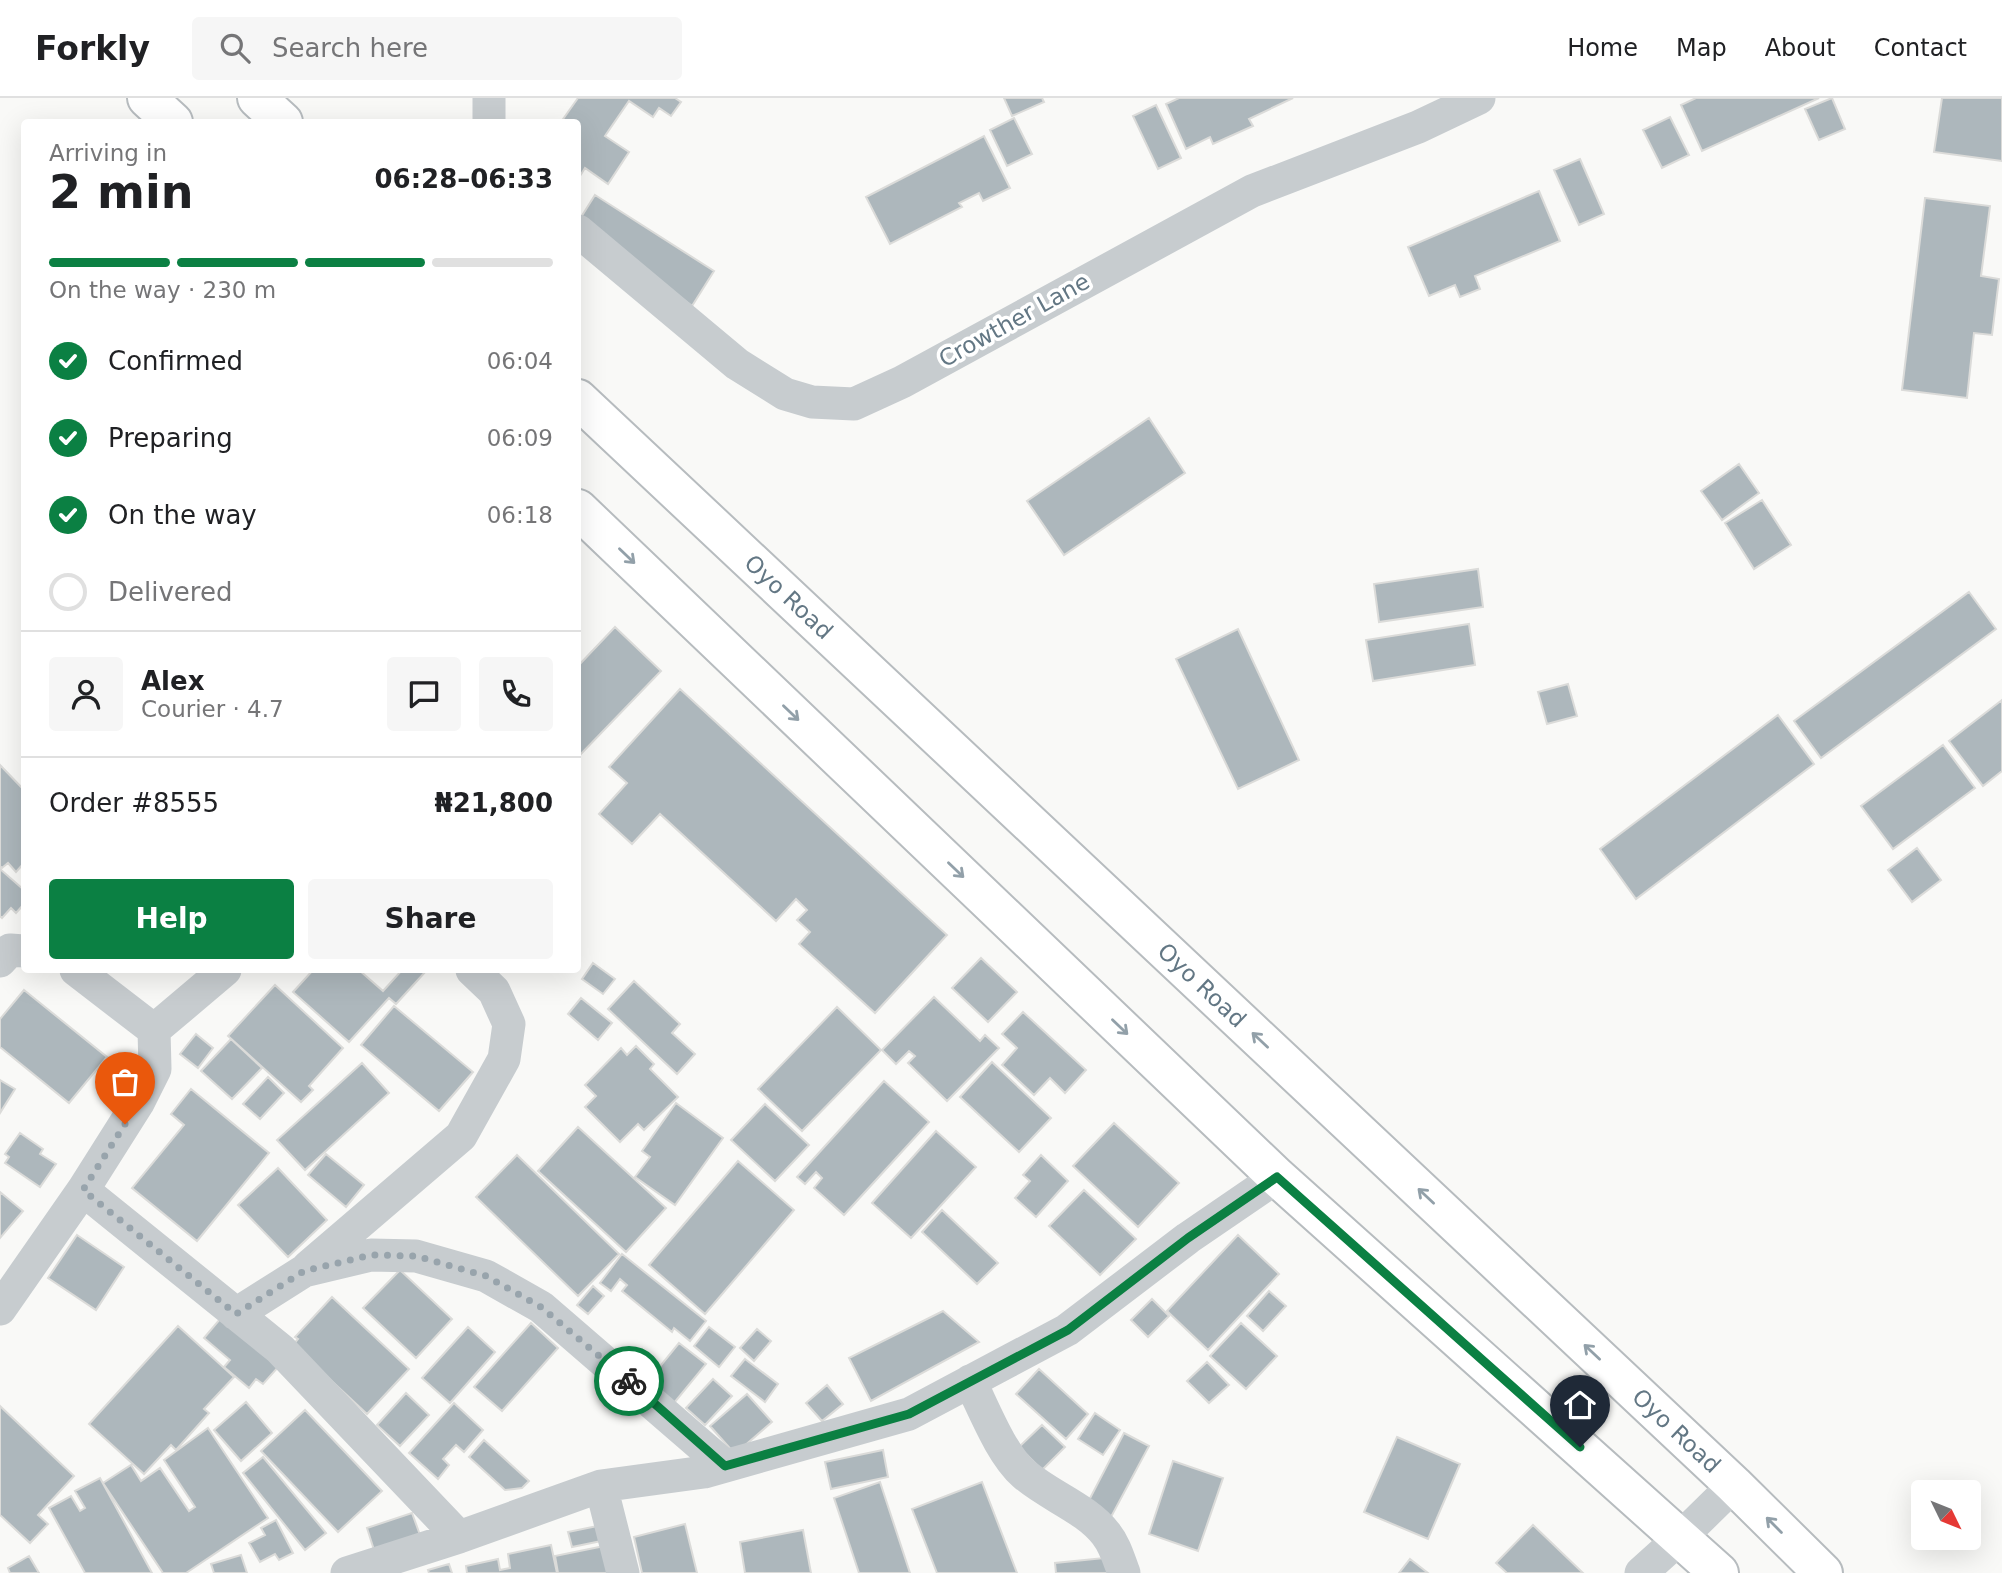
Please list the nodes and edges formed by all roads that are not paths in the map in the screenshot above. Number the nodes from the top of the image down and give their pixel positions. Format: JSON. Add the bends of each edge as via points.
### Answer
{"nodes":[{"id":1,"x":147,"y":98,"type":"edge"},
{"id":2,"x":257,"y":98,"type":"edge"},
{"id":3,"x":489,"y":98,"type":"edge"},
{"id":4,"x":1479,"y":98,"type":"edge"},
{"id":5,"x":170,"y":119,"type":"edge"},
{"id":6,"x":280,"y":119,"type":"edge"},
{"id":7,"x":488,"y":119,"type":"edge"},
{"id":8,"x":581,"y":234,"type":"edge"},
{"id":9,"x":581,"y":402,"type":"edge"},
{"id":10,"x":581,"y":512,"type":"edge"},
{"id":11,"x":21,"y":951,"type":"edge"},
{"id":12,"x":0,"y":961,"type":"edge"},
{"id":13,"x":80,"y":973,"type":"edge"},
{"id":14,"x":221,"y":973,"type":"edge"},
{"id":15,"x":475,"y":973,"type":"edge"},
{"id":16,"x":154,"y":1030,"type":"junction"},
{"id":17,"x":1277,"y":1177,"type":"junction"},
{"id":18,"x":83,"y":1190,"type":"junction"},
{"id":19,"x":304,"y":1271,"type":"junction"},
{"id":20,"x":0,"y":1309,"type":"edge"},
{"id":21,"x":236,"y":1314,"type":"junction"},
{"id":22,"x":971,"y":1381,"type":"junction"},
{"id":23,"x":725,"y":1466,"type":"junction"},
{"id":24,"x":1734,"y":1485,"type":"junction"},
{"id":25,"x":601,"y":1486,"type":"junction"},
{"id":26,"x":460,"y":1537,"type":"junction"},
{"id":27,"x":1681,"y":1537,"type":"junction"},
{"id":28,"x":347,"y":1573,"type":"edge"},
{"id":29,"x":623,"y":1573,"type":"edge"},
{"id":30,"x":1124,"y":1573,"type":"edge"},
{"id":31,"x":1641,"y":1573,"type":"edge"},
{"id":32,"x":1719,"y":1573,"type":"edge"},
{"id":33,"x":1823,"y":1573,"type":"edge"}],
"edges":[{"from":1,"to":5,"type":"highway"},
{"from":2,"to":6,"type":"highway"},
{"from":3,"to":7,"type":"street"},
{"from":4,"to":8,"type":"street","name":"Crowther Lane","via":[[1418,127],[1252,191],[854,404],[812,402],[785,394],[737,364]]},
{"from":24,"to":9,"type":"highway","name":"Oyo Road","one_way":true},
{"from":10,"to":17,"type":"highway","one_way":true},
{"from":11,"to":12,"type":"street","via":[[10,950]]},
{"from":13,"to":16,"type":"street"},
{"from":14,"to":16,"type":"street"},
{"from":15,"to":19,"type":"street","via":[[494,991],[509,1024],[504,1059],[461,1136]]},
{"from":16,"to":18,"type":"street","via":[[155,1069]]},
{"from":17,"to":22,"type":"street","via":[[1068,1330]]},
{"from":17,"to":27,"type":"highway"},
{"from":18,"to":20,"type":"street"},
{"from":18,"to":21,"type":"street"},
{"from":19,"to":21,"type":"street"},
{"from":19,"to":23,"type":"street","via":[[371,1255],[416,1256],[486,1276],[541,1307]]},
{"from":21,"to":26,"type":"street","via":[[280,1349]]},
{"from":22,"to":23,"type":"street","via":[[909,1414]]},
{"from":22,"to":30,"type":"street","via":[[1002,1443],[1023,1473],[1105,1532]]},
{"from":23,"to":25,"type":"street"},
{"from":24,"to":27,"type":"street"},
{"from":33,"to":24,"type":"highway","name":"Oyo Road","one_way":true},
{"from":25,"to":26,"type":"street"},
{"from":25,"to":29,"type":"street"},
{"from":26,"to":28,"type":"street"},
{"from":27,"to":31,"type":"street"},
{"from":27,"to":32,"type":"highway"}]}
